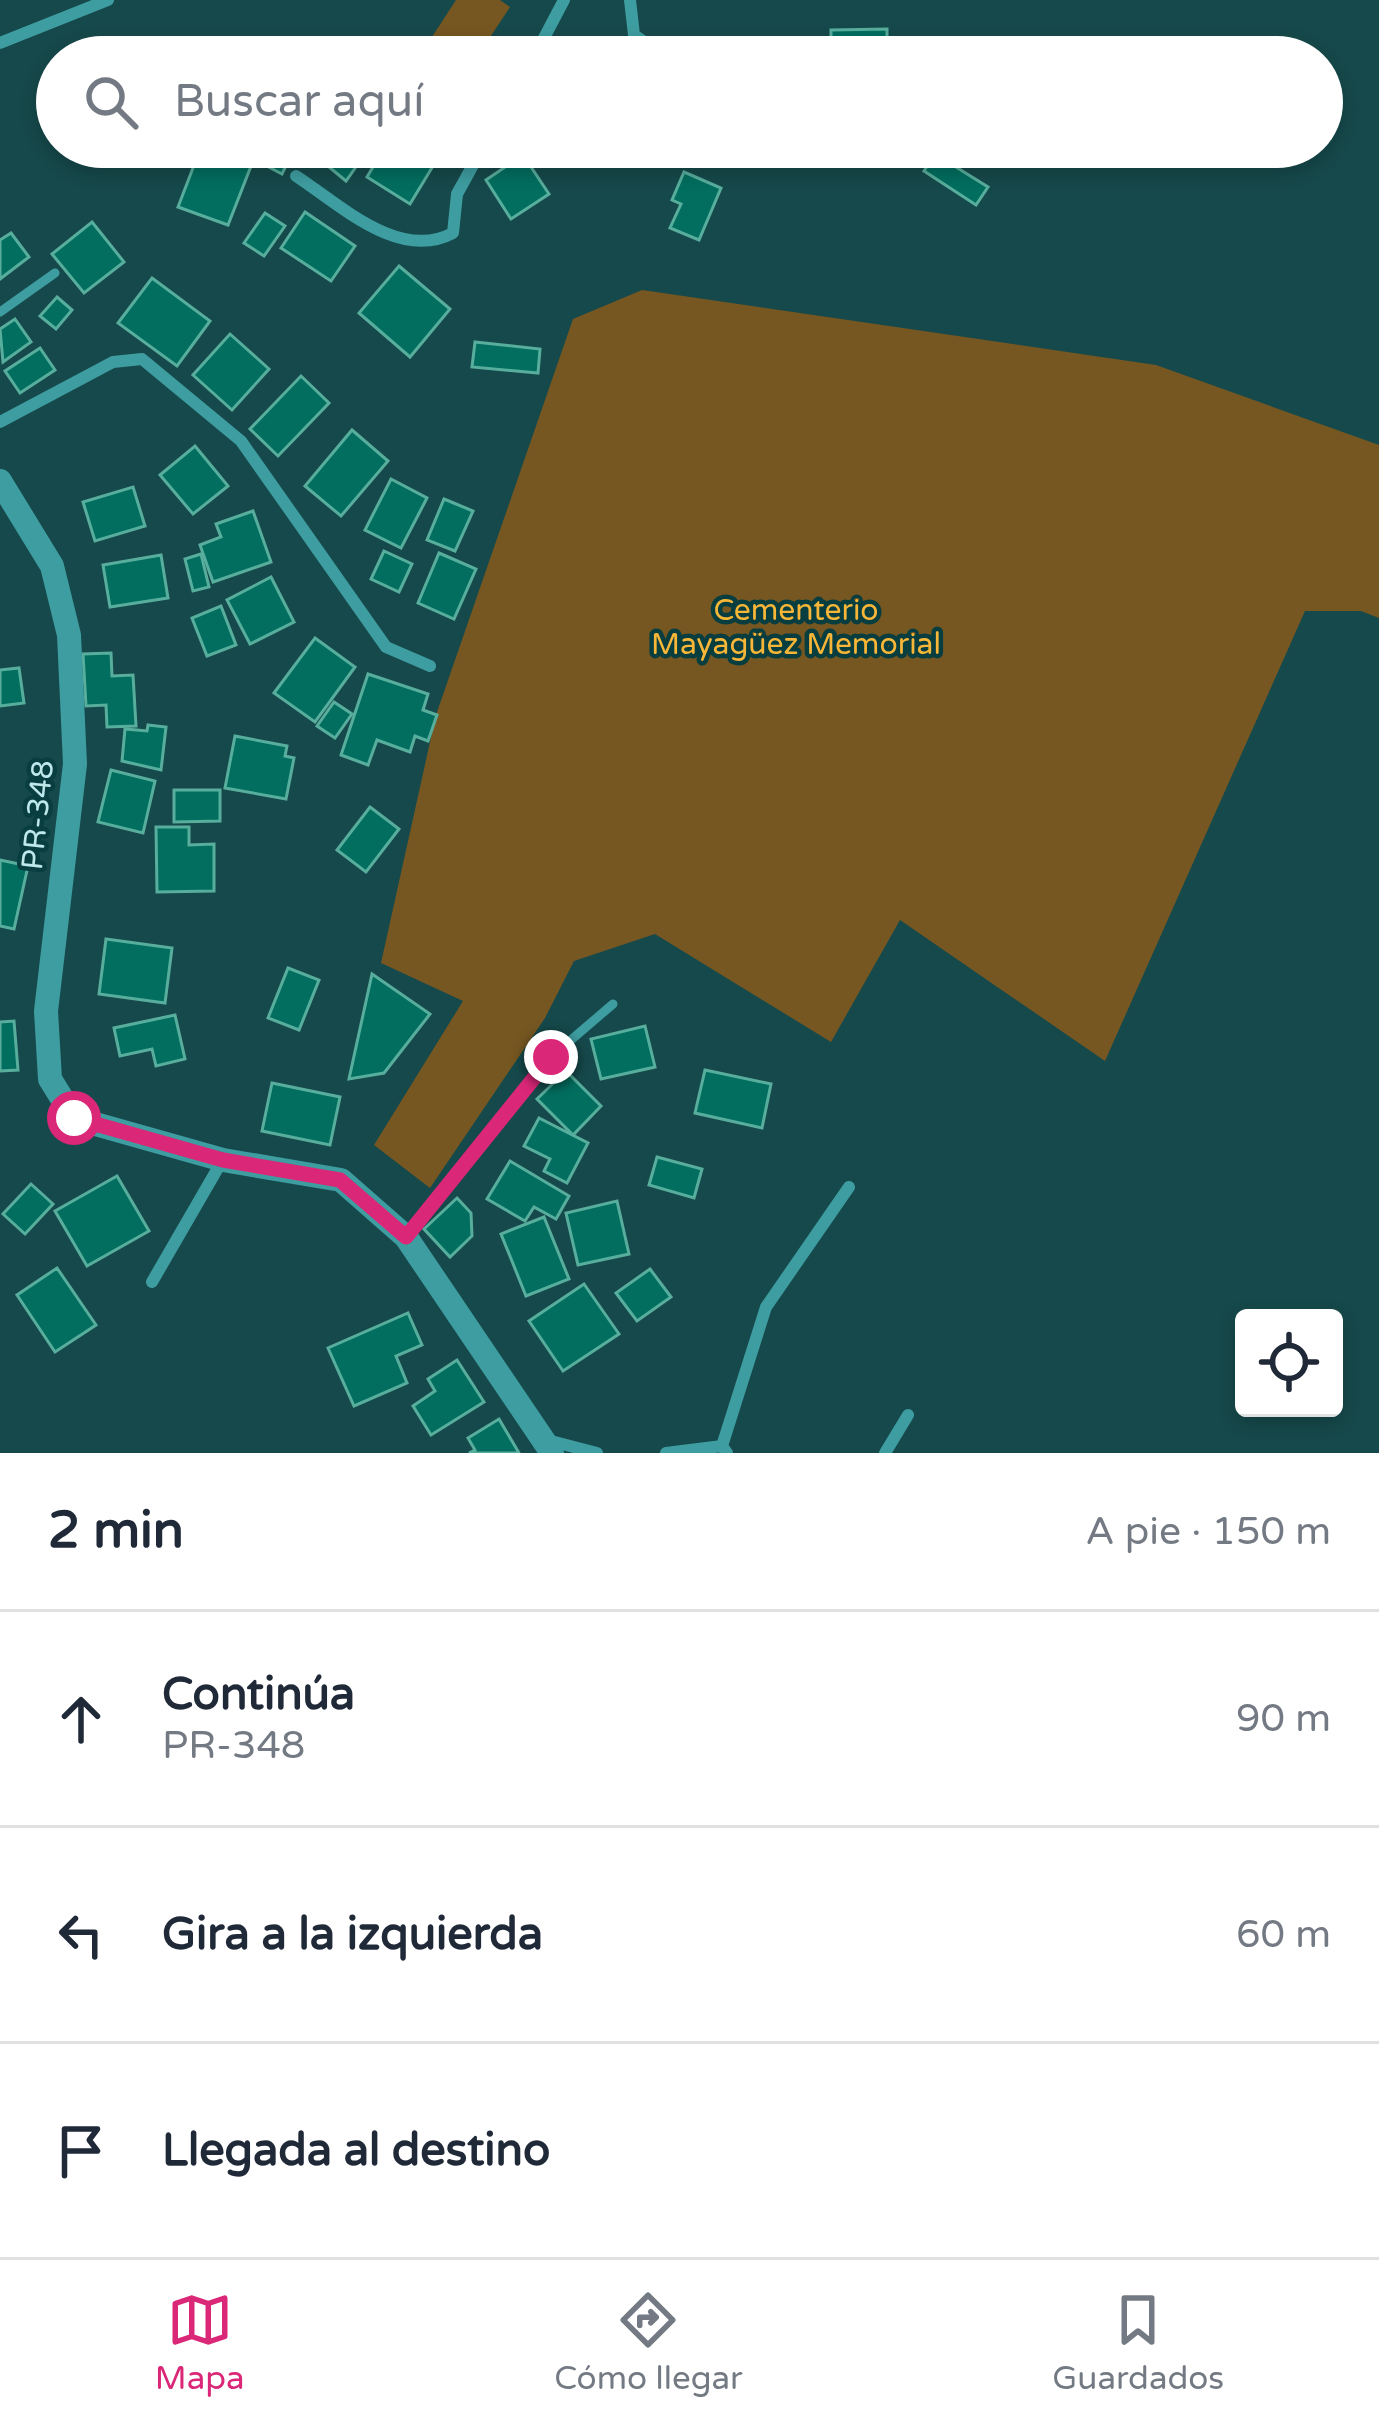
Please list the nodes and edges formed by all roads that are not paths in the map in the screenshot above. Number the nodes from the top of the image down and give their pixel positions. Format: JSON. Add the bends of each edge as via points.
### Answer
{"nodes":[{"id":1,"x":108,"y":0,"type":"edge"},
{"id":2,"x":564,"y":0,"type":"edge"},
{"id":3,"x":630,"y":0,"type":"edge"},
{"id":4,"x":545,"y":36,"type":"edge"},
{"id":5,"x":635,"y":36,"type":"edge"},
{"id":6,"x":0,"y":43,"type":"edge"},
{"id":7,"x":471,"y":168,"type":"edge"},
{"id":8,"x":296,"y":176,"type":"dead end"},
{"id":9,"x":55,"y":272,"type":"dead end"},
{"id":10,"x":0,"y":312,"type":"edge"},
{"id":11,"x":0,"y":422,"type":"edge"},
{"id":12,"x":0,"y":481,"type":"edge"},
{"id":13,"x":430,"y":666,"type":"dead end"},
{"id":14,"x":613,"y":1004,"type":"dead end"},
{"id":15,"x":223,"y":1160,"type":"junction"},
{"id":16,"x":849,"y":1186,"type":"dead end"},
{"id":17,"x":406,"y":1237,"type":"junction"},
{"id":18,"x":152,"y":1282,"type":"dead end"},
{"id":19,"x":908,"y":1415,"type":"dead end"},
{"id":20,"x":549,"y":1446,"type":"edge"},
{"id":21,"x":724,"y":1450,"type":"edge"},
{"id":22,"x":597,"y":1453,"type":"edge"},
{"id":23,"x":666,"y":1453,"type":"edge"},
{"id":24,"x":885,"y":1453,"type":"edge"}],
"edges":[{"from":1,"to":6,"type":"street"},
{"from":2,"to":4,"type":"street"},
{"from":3,"to":5,"type":"street"},
{"from":7,"to":8,"type":"street","via":[[457,194],[452,233],[440,240],[388,236]]},
{"from":9,"to":10,"type":"lane"},
{"from":11,"to":13,"type":"street","via":[[113,362],[142,359],[241,441],[386,647]]},
{"from":12,"to":15,"type":"street","name":"PR-348","number":"PR-348","via":[[52,566],[69,635],[76,764],[46,1011],[50,1079],[74,1118]]},
{"from":14,"to":17,"type":"lane","via":[[551,1057]]},
{"from":15,"to":17,"type":"street","name":"PR-348","number":"PR-348","via":[[340,1180]]},
{"from":15,"to":18,"type":"street"},
{"from":16,"to":21,"type":"street","via":[[766,1307]]},
{"from":17,"to":20,"type":"street","name":"PR-348","number":"PR-348"},
{"from":19,"to":24,"type":"street"},
{"from":20,"to":22,"type":"street"},
{"from":21,"to":23,"type":"street"}]}
